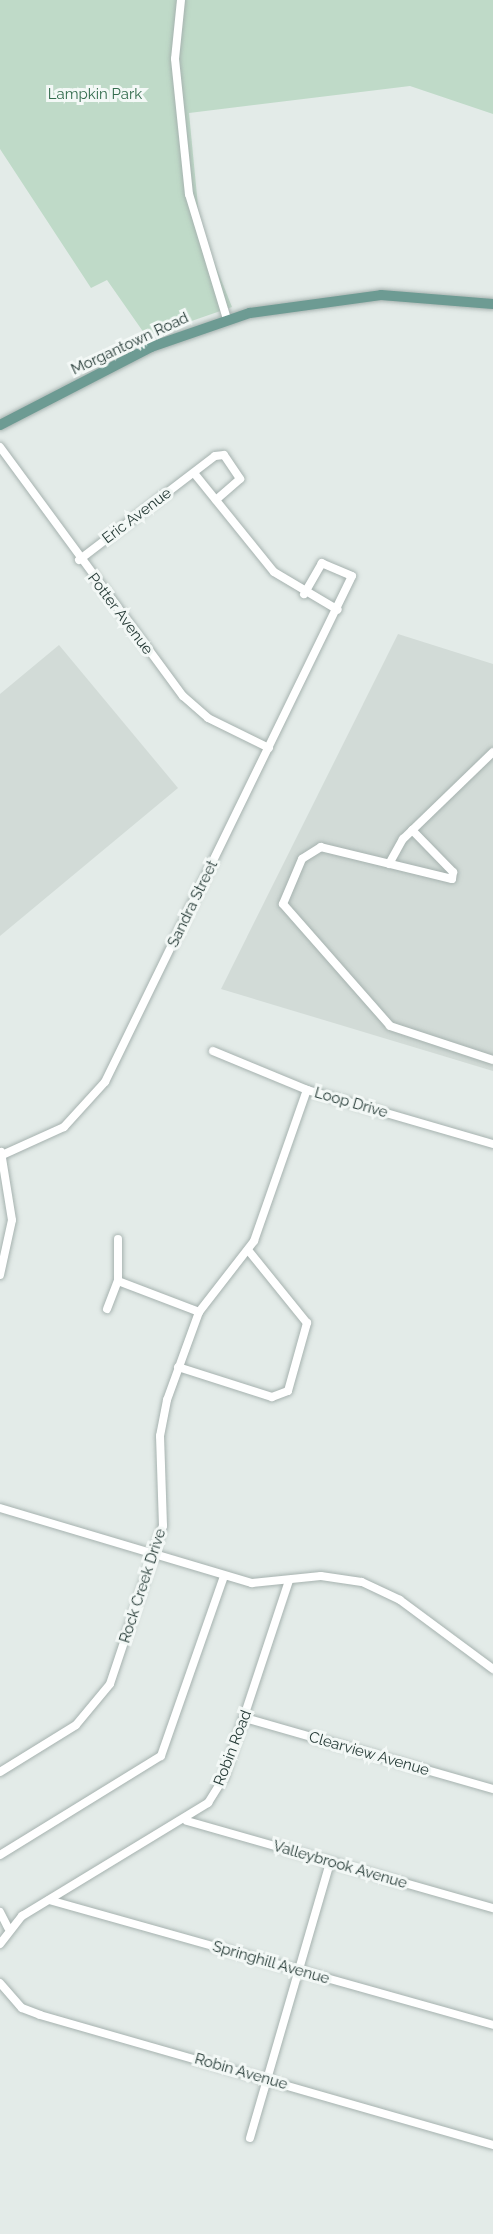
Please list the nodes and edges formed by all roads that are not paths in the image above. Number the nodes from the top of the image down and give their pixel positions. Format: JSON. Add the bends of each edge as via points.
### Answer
{"nodes":[{"id":1,"x":181,"y":0,"type":"edge"},
{"id":2,"x":493,"y":304,"type":"edge"},
{"id":3,"x":227,"y":319,"type":"junction"},
{"id":4,"x":0,"y":425,"type":"edge"},
{"id":5,"x":0,"y":447,"type":"edge"},
{"id":6,"x":194,"y":473,"type":"junction"},
{"id":7,"x":216,"y":500,"type":"junction"},
{"id":8,"x":79,"y":560,"type":"junction"},
{"id":9,"x":304,"y":594,"type":"junction"},
{"id":10,"x":338,"y":610,"type":"junction"},
{"id":11,"x":269,"y":748,"type":"junction"},
{"id":12,"x":493,"y":752,"type":"edge"},
{"id":13,"x":412,"y":830,"type":"junction"},
{"id":14,"x":389,"y":864,"type":"junction"},
{"id":15,"x":213,"y":1052,"type":"dead end"},
{"id":16,"x":493,"y":1060,"type":"edge"},
{"id":17,"x":308,"y":1090,"type":"junction"},
{"id":18,"x":493,"y":1144,"type":"edge"},
{"id":19,"x":1,"y":1154,"type":"edge"},
{"id":20,"x":118,"y":1239,"type":"dead end"},
{"id":21,"x":249,"y":1251,"type":"junction"},
{"id":22,"x":0,"y":1275,"type":"edge"},
{"id":23,"x":118,"y":1281,"type":"junction"},
{"id":24,"x":107,"y":1309,"type":"dead end"},
{"id":25,"x":199,"y":1312,"type":"junction"},
{"id":26,"x":178,"y":1367,"type":"junction"},
{"id":27,"x":0,"y":1508,"type":"edge"},
{"id":28,"x":155,"y":1555,"type":"junction"},
{"id":29,"x":224,"y":1576,"type":"junction"},
{"id":30,"x":289,"y":1580,"type":"junction"},
{"id":31,"x":493,"y":1669,"type":"edge"},
{"id":32,"x":245,"y":1718,"type":"junction"},
{"id":33,"x":0,"y":1772,"type":"edge"},
{"id":34,"x":493,"y":1789,"type":"edge"},
{"id":35,"x":187,"y":1821,"type":"junction"},
{"id":36,"x":0,"y":1855,"type":"edge"},
{"id":37,"x":330,"y":1862,"type":"junction"},
{"id":38,"x":49,"y":1900,"type":"junction"},
{"id":39,"x":493,"y":1908,"type":"edge"},
{"id":40,"x":0,"y":1912,"type":"edge"},
{"id":41,"x":8,"y":1928,"type":"junction"},
{"id":42,"x":0,"y":1944,"type":"edge"},
{"id":43,"x":299,"y":1971,"type":"junction"},
{"id":44,"x":0,"y":1983,"type":"edge"},
{"id":45,"x":493,"y":2025,"type":"edge"},
{"id":46,"x":268,"y":2080,"type":"junction"},
{"id":47,"x":250,"y":2138,"type":"dead end"},
{"id":48,"x":493,"y":2145,"type":"edge"}],
"edges":[{"from":1,"to":3,"type":"street","via":[[175,59],[189,194]]},
{"from":2,"to":3,"type":"main road","name":"Morgantown Road","via":[[358,296]]},
{"from":3,"to":4,"type":"main road","name":"Morgantown Road","via":[[146,350]]},
{"from":5,"to":8,"type":"street","name":"Potter Avenue"},
{"from":6,"to":7,"type":"street"},
{"from":6,"to":7,"type":"street","name":"Eric Avenue","via":[[215,456],[228,458],[239,483]]},
{"from":6,"to":8,"type":"street","name":"Eric Avenue"},
{"from":7,"to":9,"type":"street","via":[[274,572]]},
{"from":8,"to":11,"type":"street","name":"Potter Avenue","via":[[190,704]]},
{"from":9,"to":10,"type":"street"},
{"from":9,"to":10,"type":"street","name":"Sandra Street","via":[[322,562],[350,573],[352,580]]},
{"from":10,"to":11,"type":"street","name":"Sandra Street"},
{"from":11,"to":19,"type":"street","name":"Sandra Street","via":[[98,1093],[64,1127]]},
{"from":12,"to":13,"type":"street"},
{"from":13,"to":14,"type":"street"},
{"from":13,"to":14,"type":"street","via":[[453,872],[452,879]]},
{"from":14,"to":16,"type":"street","via":[[316,849],[297,869],[284,899],[286,910],[390,1026]]},
{"from":15,"to":17,"type":"street","name":"Loop Drive"},
{"from":17,"to":18,"type":"street","name":"Loop Drive"},
{"from":17,"to":21,"type":"street","name":"Rock Creek Drive"},
{"from":19,"to":22,"type":"street","via":[[12,1220]]},
{"from":20,"to":23,"type":"street"},
{"from":21,"to":25,"type":"street","name":"Rock Creek Drive"},
{"from":21,"to":26,"type":"street","via":[[307,1323],[288,1391],[272,1397]]},
{"from":23,"to":24,"type":"street"},
{"from":23,"to":25,"type":"street"},
{"from":25,"to":26,"type":"street","name":"Rock Creek Drive"},
{"from":26,"to":28,"type":"street","name":"Rock Creek Drive","via":[[160,1436],[165,1509]]},
{"from":27,"to":28,"type":"street"},
{"from":28,"to":29,"type":"street"},
{"from":28,"to":33,"type":"street","name":"Rock Creek Drive","via":[[118,1665],[98,1702],[60,1737]]},
{"from":29,"to":30,"type":"street","via":[[261,1584]]},
{"from":29,"to":36,"type":"street","via":[[161,1756]]},
{"from":30,"to":31,"type":"street","via":[[341,1577],[383,1590]]},
{"from":30,"to":32,"type":"street","name":"Robin Road"},
{"from":32,"to":34,"type":"street","name":"Clearview Avenue"},
{"from":32,"to":35,"type":"street","name":"Robin Road","via":[[220,1786]]},
{"from":35,"to":37,"type":"street","name":"Valleybrook Avenue"},
{"from":35,"to":38,"type":"street","name":"Robin Road"},
{"from":37,"to":39,"type":"street","name":"Valleybrook Avenue"},
{"from":37,"to":43,"type":"street"},
{"from":38,"to":41,"type":"street"},
{"from":38,"to":43,"type":"street","name":"Springhill Avenue"},
{"from":40,"to":41,"type":"street"},
{"from":41,"to":42,"type":"street"},
{"from":43,"to":45,"type":"street","name":"Springhill Avenue"},
{"from":43,"to":46,"type":"street"},
{"from":44,"to":46,"type":"street","name":"Robin Avenue","via":[[9,1997],[40,2015]]},
{"from":46,"to":47,"type":"street"},
{"from":46,"to":48,"type":"street","name":"Robin Avenue"}]}
